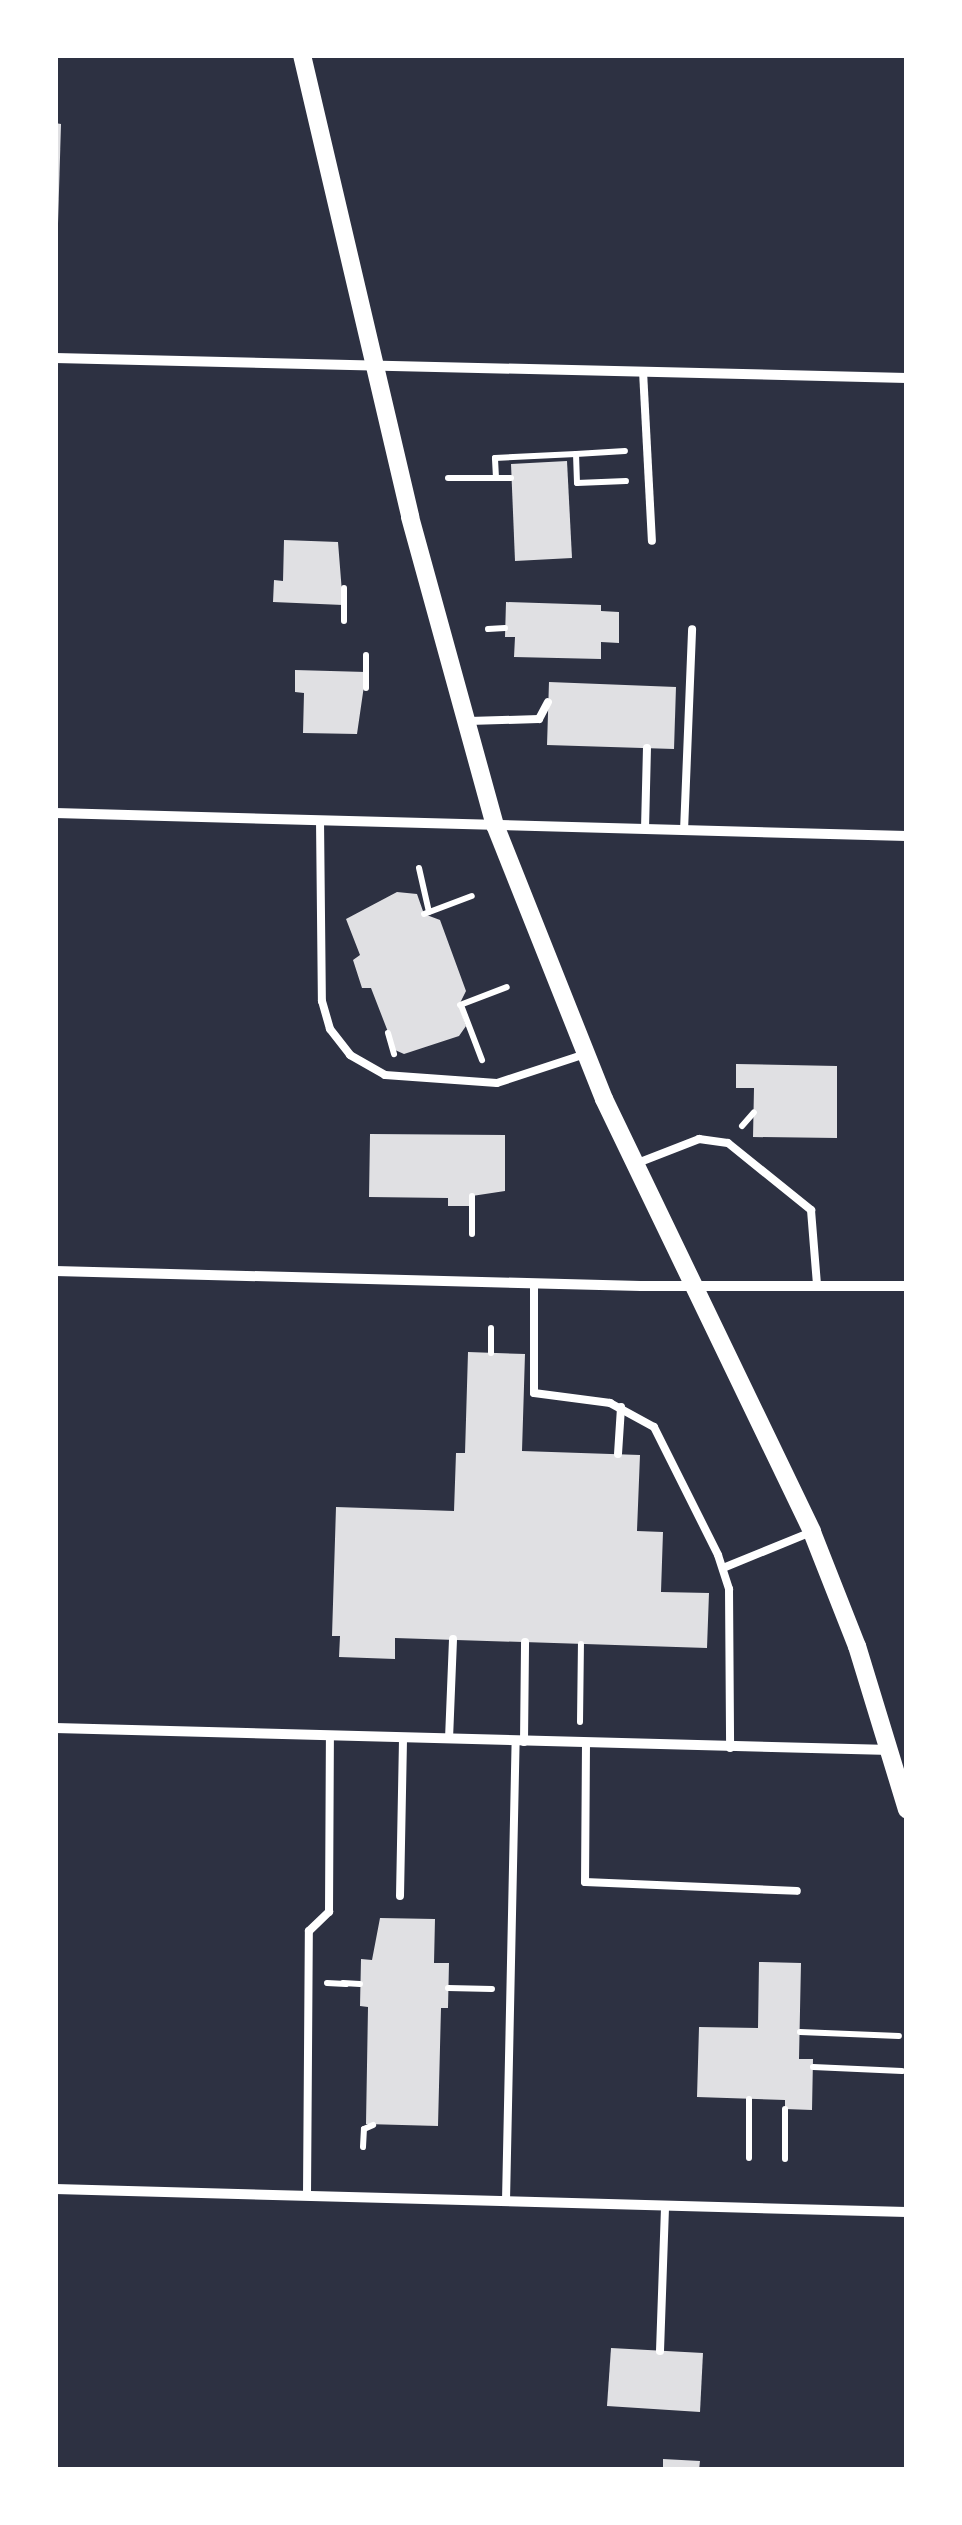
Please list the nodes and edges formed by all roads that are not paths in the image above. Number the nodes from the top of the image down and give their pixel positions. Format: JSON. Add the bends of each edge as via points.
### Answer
{"nodes":[{"id":1,"x":302,"y":55,"type":"edge"},
{"id":2,"x":55,"y":358,"type":"edge"},
{"id":3,"x":374,"y":366,"type":"junction"},
{"id":4,"x":643,"y":370,"type":"junction"},
{"id":5,"x":907,"y":378,"type":"edge"},
{"id":6,"x":652,"y":541,"type":"dead end"},
{"id":7,"x":692,"y":629,"type":"dead end"},
{"id":8,"x":548,"y":702,"type":"dead end"},
{"id":9,"x":464,"y":721,"type":"junction"},
{"id":10,"x":646,"y":748,"type":"dead end"},
{"id":11,"x":55,"y":813,"type":"edge"},
{"id":12,"x":320,"y":820,"type":"junction"},
{"id":13,"x":495,"y":825,"type":"junction"},
{"id":14,"x":645,"y":829,"type":"junction"},
{"id":15,"x":684,"y":831,"type":"junction"},
{"id":16,"x":907,"y":836,"type":"edge"},
{"id":17,"x":584,"y":1054,"type":"junction"},
{"id":18,"x":635,"y":1164,"type":"junction"},
{"id":19,"x":55,"y":1270,"type":"edge"},
{"id":20,"x":534,"y":1284,"type":"junction"},
{"id":21,"x":817,"y":1284,"type":"junction"},
{"id":22,"x":695,"y":1286,"type":"junction"},
{"id":23,"x":907,"y":1286,"type":"edge"},
{"id":24,"x":621,"y":1407,"type":"junction"},
{"id":25,"x":618,"y":1454,"type":"dead end"},
{"id":26,"x":812,"y":1532,"type":"junction"},
{"id":27,"x":723,"y":1568,"type":"junction"},
{"id":28,"x":452,"y":1640,"type":"dead end"},
{"id":29,"x":525,"y":1642,"type":"dead end"},
{"id":30,"x":55,"y":1728,"type":"edge"},
{"id":31,"x":330,"y":1736,"type":"junction"},
{"id":32,"x":403,"y":1738,"type":"junction"},
{"id":33,"x":449,"y":1739,"type":"junction"},
{"id":34,"x":520,"y":1742,"type":"junction"},
{"id":35,"x":583,"y":1743,"type":"junction"},
{"id":36,"x":730,"y":1748,"type":"junction"},
{"id":37,"x":891,"y":1750,"type":"junction"},
{"id":38,"x":907,"y":1810,"type":"edge"},
{"id":39,"x":797,"y":1890,"type":"dead end"},
{"id":40,"x":400,"y":1896,"type":"dead end"},
{"id":41,"x":55,"y":2189,"type":"edge"},
{"id":42,"x":307,"y":2196,"type":"junction"},
{"id":43,"x":506,"y":2201,"type":"junction"},
{"id":44,"x":665,"y":2205,"type":"junction"},
{"id":45,"x":907,"y":2212,"type":"edge"},
{"id":46,"x":660,"y":2351,"type":"dead end"}],
"edges":[{"from":1,"to":3,"type":"street"},
{"from":2,"to":3,"type":"street"},
{"from":3,"to":4,"type":"street"},
{"from":3,"to":9,"type":"street"},
{"from":4,"to":5,"type":"street"},
{"from":4,"to":6,"type":"lane"},
{"from":7,"to":15,"type":"lane"},
{"from":8,"to":9,"type":"lane","via":[[539,719]]},
{"from":9,"to":13,"type":"street"},
{"from":10,"to":14,"type":"lane"},
{"from":11,"to":12,"type":"street"},
{"from":12,"to":13,"type":"street"},
{"from":12,"to":17,"type":"lane","via":[[322,1001],[330,1028],[350,1055],[386,1076],[497,1083]]},
{"from":13,"to":14,"type":"street"},
{"from":13,"to":17,"type":"street"},
{"from":14,"to":15,"type":"street"},
{"from":15,"to":16,"type":"street"},
{"from":17,"to":18,"type":"street"},
{"from":18,"to":21,"type":"lane","via":[[678,1144],[728,1143],[811,1210]]},
{"from":18,"to":22,"type":"street"},
{"from":19,"to":20,"type":"street"},
{"from":20,"to":22,"type":"street"},
{"from":20,"to":24,"type":"lane","via":[[534,1393]]},
{"from":21,"to":22,"type":"street"},
{"from":21,"to":23,"type":"street"},
{"from":22,"to":26,"type":"street"},
{"from":24,"to":25,"type":"lane"},
{"from":24,"to":27,"type":"lane","via":[[664,1438]]},
{"from":26,"to":27,"type":"lane"},
{"from":26,"to":37,"type":"street"},
{"from":27,"to":36,"type":"lane","via":[[729,1588]]},
{"from":28,"to":33,"type":"lane"},
{"from":29,"to":34,"type":"lane"},
{"from":30,"to":31,"type":"street"},
{"from":31,"to":32,"type":"street"},
{"from":31,"to":42,"type":"lane","via":[[329,1912],[309,1930]]},
{"from":32,"to":33,"type":"street"},
{"from":32,"to":40,"type":"lane"},
{"from":33,"to":34,"type":"street"},
{"from":34,"to":35,"type":"street"},
{"from":34,"to":43,"type":"lane"},
{"from":35,"to":36,"type":"street"},
{"from":35,"to":39,"type":"lane","via":[[585,1882]]},
{"from":36,"to":37,"type":"street"},
{"from":37,"to":38,"type":"street"},
{"from":41,"to":42,"type":"street"},
{"from":42,"to":43,"type":"street"},
{"from":43,"to":44,"type":"street"},
{"from":44,"to":45,"type":"street"},
{"from":44,"to":46,"type":"lane"}]}
